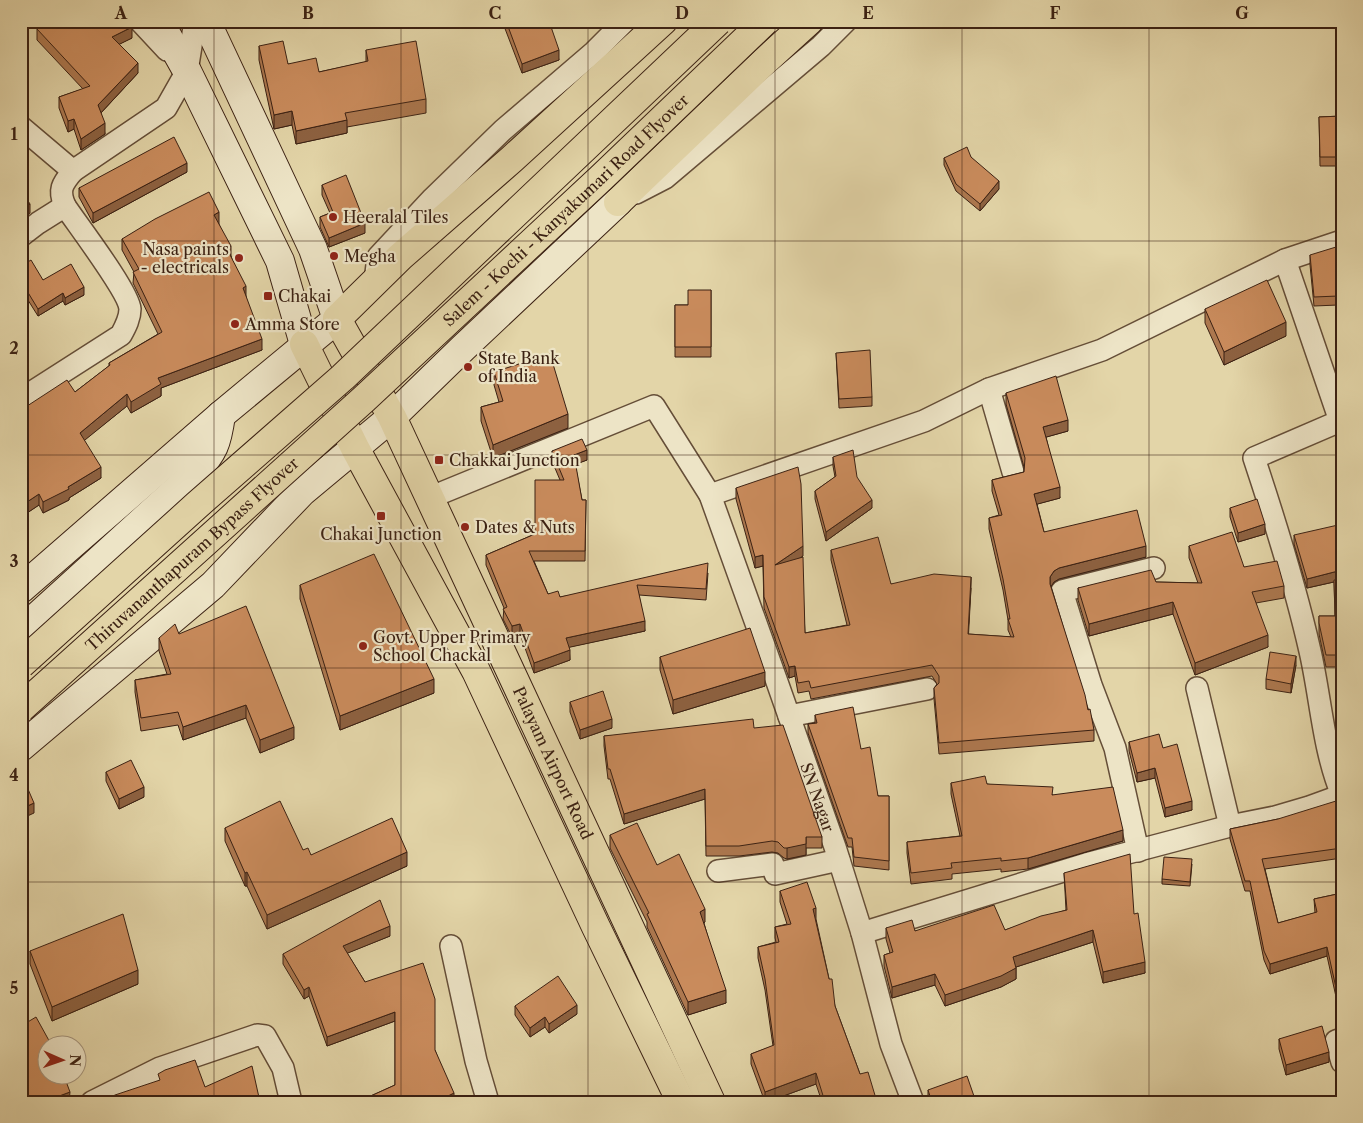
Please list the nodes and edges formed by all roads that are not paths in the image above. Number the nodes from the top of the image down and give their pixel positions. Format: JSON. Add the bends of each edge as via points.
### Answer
{"nodes":[{"id":1,"x":140,"y":21,"type":"edge"},
{"id":2,"x":159,"y":21,"type":"edge"},
{"id":3,"x":195,"y":21,"type":"edge"},
{"id":4,"x":206,"y":21,"type":"edge"},
{"id":5,"x":625,"y":21,"type":"edge"},
{"id":6,"x":663,"y":21,"type":"edge"},
{"id":7,"x":718,"y":21,"type":"edge"},
{"id":8,"x":765,"y":21,"type":"edge"},
{"id":9,"x":809,"y":21,"type":"edge"},
{"id":10,"x":846,"y":21,"type":"edge"},
{"id":11,"x":186,"y":71,"type":"junction"},
{"id":12,"x":21,"y":128,"type":"edge"},
{"id":13,"x":73,"y":171,"type":"junction"},
{"id":14,"x":618,"y":202,"type":"junction"},
{"id":15,"x":65,"y":206,"type":"junction"},
{"id":16,"x":21,"y":236,"type":"edge"},
{"id":17,"x":1342,"y":241,"type":"edge"},
{"id":18,"x":1285,"y":260,"type":"junction"},
{"id":19,"x":376,"y":281,"type":"junction"},
{"id":20,"x":337,"y":319,"type":"junction"},
{"id":21,"x":304,"y":344,"type":"junction"},
{"id":22,"x":343,"y":377,"type":"joint"},
{"id":23,"x":989,"y":390,"type":"junction"},
{"id":24,"x":21,"y":399,"type":"edge"},
{"id":25,"x":364,"y":399,"type":"joint"},
{"id":26,"x":221,"y":415,"type":"junction"},
{"id":27,"x":392,"y":417,"type":"junction"},
{"id":28,"x":355,"y":448,"type":"junction"},
{"id":29,"x":1013,"y":472,"type":"dead end"},
{"id":30,"x":710,"y":495,"type":"junction"},
{"id":31,"x":429,"y":498,"type":"junction"},
{"id":32,"x":1154,"y":568,"type":"dead end"},
{"id":33,"x":21,"y":589,"type":"edge"},
{"id":34,"x":21,"y":631,"type":"edge"},
{"id":35,"x":21,"y":664,"type":"edge"},
{"id":36,"x":1197,"y":688,"type":"dead end"},
{"id":37,"x":927,"y":690,"type":"dead end"},
{"id":38,"x":21,"y":708,"type":"edge"},
{"id":39,"x":789,"y":716,"type":"junction"},
{"id":40,"x":21,"y":746,"type":"edge"},
{"id":41,"x":1342,"y":795,"type":"edge"},
{"id":42,"x":1230,"y":826,"type":"junction"},
{"id":43,"x":1138,"y":851,"type":"junction"},
{"id":44,"x":839,"y":860,"type":"junction"},
{"id":45,"x":718,"y":871,"type":"dead end"},
{"id":46,"x":862,"y":933,"type":"junction"},
{"id":47,"x":451,"y":946,"type":"dead end"},
{"id":48,"x":1342,"y":1039,"type":"edge"},
{"id":49,"x":1342,"y":1062,"type":"edge"},
{"id":50,"x":92,"y":1102,"type":"edge"},
{"id":51,"x":291,"y":1102,"type":"edge"},
{"id":52,"x":488,"y":1102,"type":"edge"},
{"id":53,"x":681,"y":1102,"type":"edge"},
{"id":54,"x":711,"y":1102,"type":"edge"},
{"id":55,"x":913,"y":1102,"type":"edge"}],
"edges":[{"from":1,"to":11,"type":"street"},
{"from":2,"to":11,"type":"street"},
{"from":3,"to":11,"type":"street"},
{"from":4,"to":20,"type":"street","via":[[313,249]]},
{"from":5,"to":19,"type":"street","via":[[503,130],[433,198],[378,257]]},
{"from":6,"to":19,"type":"main road"},
{"from":7,"to":22,"type":"main road","name":"Salem - Kochi - Kanyakumari Road Flyover","bridge":true},
{"from":8,"to":25,"type":"main road","name":"Salem - Kochi - Kanyakumari Road Flyover","bridge":true},
{"from":9,"to":14,"type":"main road"},
{"from":10,"to":14,"type":"street","via":[[821,46],[665,178]]},
{"from":11,"to":13,"type":"street","via":[[166,108]]},
{"from":11,"to":21,"type":"street","via":[[280,261]]},
{"from":12,"to":13,"type":"street"},
{"from":13,"to":15,"type":"street","via":[[63,183],[60,195]]},
{"from":14,"to":27,"type":"street"},
{"from":15,"to":16,"type":"street"},
{"from":15,"to":24,"type":"street","via":[[125,296],[130,307],[128,322],[122,335]]},
{"from":17,"to":18,"type":"street"},
{"from":18,"to":23,"type":"street","via":[[1102,350]]},
{"from":18,"to":41,"type":"street","via":[[1340,421],[1254,458],[1288,562],[1310,652],[1328,749]]},
{"from":19,"to":20,"type":"main road"},
{"from":20,"to":21,"type":"street"},
{"from":20,"to":27,"type":"main road","name":"Palayam Airport Road"},
{"from":21,"to":26,"type":"street"},
{"from":21,"to":28,"type":"main road","name":"Palayam Airport Road"},
{"from":22,"to":35,"type":"main road","name":"Thiruvananthapuram Bypass Flyover","bridge":true},
{"from":23,"to":29,"type":"street"},
{"from":23,"to":30,"type":"street","via":[[924,421]]},
{"from":25,"to":38,"type":"main road","name":"Thiruvananthapuram Bypass Flyover","bridge":true},
{"from":26,"to":33,"type":"street"},
{"from":26,"to":34,"type":"street","via":[[217,440],[195,473]]},
{"from":27,"to":28,"type":"street"},
{"from":27,"to":31,"type":"main road","name":"Palayam Airport Road"},
{"from":28,"to":40,"type":"street","via":[[302,492],[213,585]]},
{"from":28,"to":53,"type":"main road","name":"Palayam Airport Road","via":[[476,671]]},
{"from":30,"to":31,"type":"street","name":"SN Nagar","via":[[654,406]]},
{"from":30,"to":39,"type":"street","name":"SN Nagar"},
{"from":31,"to":54,"type":"main road","name":"Palayam Airport Road"},
{"from":32,"to":43,"type":"street","via":[[1062,591],[1091,685],[1115,748]]},
{"from":36,"to":42,"type":"street"},
{"from":37,"to":39,"type":"street"},
{"from":39,"to":44,"type":"street","name":"SN Nagar"},
{"from":41,"to":42,"type":"street","via":[[1275,817]]},
{"from":42,"to":43,"type":"street"},
{"from":43,"to":46,"type":"street"},
{"from":44,"to":45,"type":"street","via":[[775,874],[773,864]]},
{"from":44,"to":46,"type":"street","name":"SN Nagar"},
{"from":46,"to":55,"type":"street","name":"SN Nagar","via":[[891,1044]]},
{"from":47,"to":52,"type":"street"},
{"from":48,"to":49,"type":"street","via":[[1336,1041]]},
{"from":50,"to":51,"type":"street","via":[[160,1068],[257,1035],[265,1036],[283,1068]]}]}
